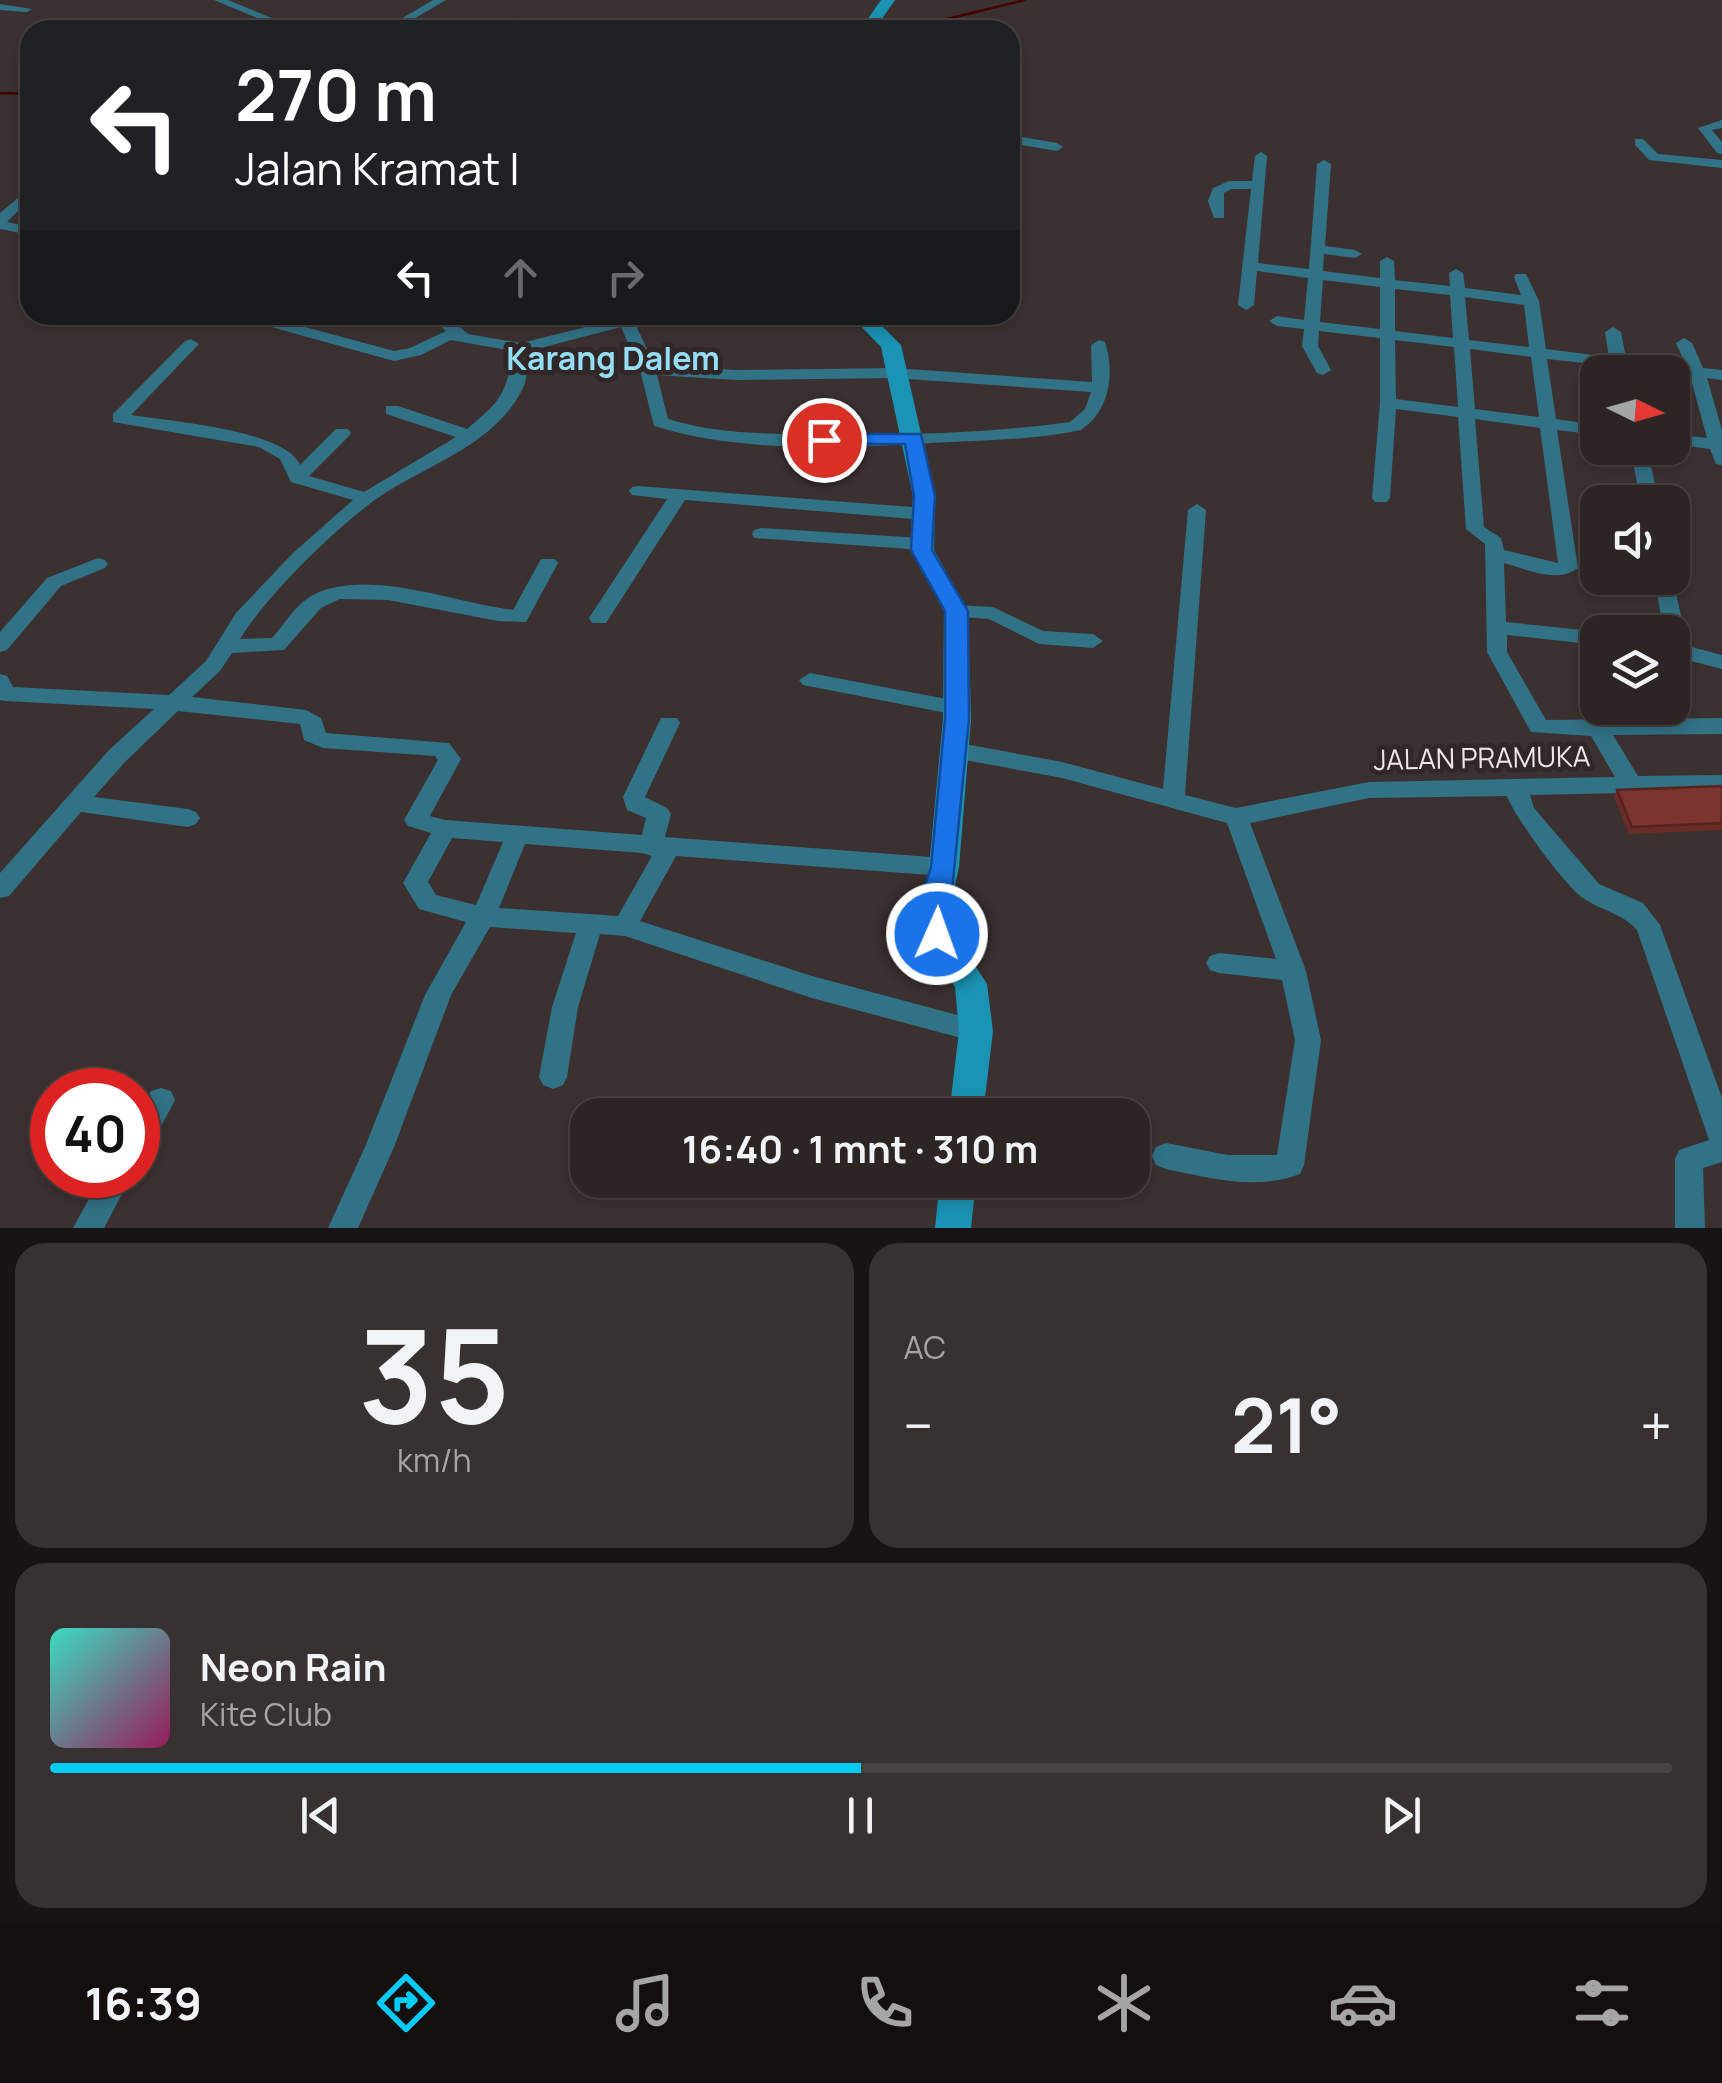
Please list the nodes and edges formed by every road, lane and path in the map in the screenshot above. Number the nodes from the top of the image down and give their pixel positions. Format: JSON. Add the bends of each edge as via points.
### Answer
{"nodes":[{"id":1,"x":219,"y":0,"type":"edge"},
{"id":2,"x":441,"y":0,"type":"edge"},
{"id":3,"x":0,"y":7,"type":"edge"},
{"id":4,"x":0,"y":18,"type":"edge"},
{"id":5,"x":270,"y":20,"type":"edge"},
{"id":6,"x":406,"y":20,"type":"edge"},
{"id":7,"x":1722,"y":124,"type":"edge"},
{"id":8,"x":1020,"y":141,"type":"edge"},
{"id":9,"x":1639,"y":142,"type":"dead end"},
{"id":10,"x":1057,"y":147,"type":"dead end"},
{"id":11,"x":1722,"y":150,"type":"edge"},
{"id":12,"x":1261,"y":156,"type":"dead end"},
{"id":13,"x":1324,"y":164,"type":"dead end"},
{"id":14,"x":1722,"y":164,"type":"edge"},
{"id":15,"x":1257,"y":185,"type":"junction"},
{"id":16,"x":20,"y":202,"type":"edge"},
{"id":17,"x":1219,"y":215,"type":"dead end"},
{"id":18,"x":0,"y":223,"type":"edge"},
{"id":19,"x":1319,"y":248,"type":"junction"},
{"id":20,"x":1355,"y":254,"type":"dead end"},
{"id":21,"x":1387,"y":260,"type":"dead end"},
{"id":22,"x":1248,"y":266,"type":"junction"},
{"id":23,"x":1316,"y":274,"type":"junction"},
{"id":24,"x":1521,"y":277,"type":"dead end"},
{"id":25,"x":1386,"y":282,"type":"junction"},
{"id":26,"x":1457,"y":283,"type":"junction"},
{"id":27,"x":1531,"y":301,"type":"junction"},
{"id":28,"x":1246,"y":305,"type":"dead end"},
{"id":29,"x":1276,"y":321,"type":"dead end"},
{"id":30,"x":281,"y":325,"type":"edge"},
{"id":31,"x":449,"y":325,"type":"edge"},
{"id":32,"x":602,"y":325,"type":"edge"},
{"id":33,"x":629,"y":325,"type":"edge"},
{"id":34,"x":871,"y":325,"type":"edge"},
{"id":35,"x":1314,"y":326,"type":"junction"},
{"id":36,"x":1614,"y":332,"type":"dead end"},
{"id":37,"x":460,"y":334,"type":"junction"},
{"id":38,"x":1388,"y":334,"type":"junction"},
{"id":39,"x":1461,"y":342,"type":"junction"},
{"id":40,"x":1684,"y":342,"type":"dead end"},
{"id":41,"x":191,"y":344,"type":"dead end"},
{"id":42,"x":1099,"y":346,"type":"dead end"},
{"id":43,"x":522,"y":348,"type":"junction"},
{"id":44,"x":1539,"y":351,"type":"junction"},
{"id":45,"x":1618,"y":355,"type":"edge"},
{"id":46,"x":1580,"y":359,"type":"edge"},
{"id":47,"x":648,"y":370,"type":"junction"},
{"id":48,"x":1322,"y":370,"type":"dead end"},
{"id":49,"x":1690,"y":371,"type":"edge"},
{"id":50,"x":1698,"y":372,"type":"junction"},
{"id":51,"x":894,"y":373,"type":"junction"},
{"id":52,"x":1722,"y":375,"type":"edge"},
{"id":53,"x":1100,"y":388,"type":"junction"},
{"id":54,"x":1388,"y":403,"type":"junction"},
{"id":55,"x":392,"y":410,"type":"dead end"},
{"id":56,"x":1469,"y":413,"type":"junction"},
{"id":57,"x":1550,"y":424,"type":"junction"},
{"id":58,"x":1580,"y":428,"type":"edge"},
{"id":59,"x":342,"y":433,"type":"dead end"},
{"id":60,"x":470,"y":436,"type":"junction"},
{"id":61,"x":914,"y":438,"type":"junction"},
{"id":62,"x":1690,"y":444,"type":"edge"},
{"id":63,"x":1720,"y":450,"type":"edge"},
{"id":64,"x":297,"y":478,"type":"junction"},
{"id":65,"x":638,"y":491,"type":"dead end"},
{"id":66,"x":679,"y":495,"type":"junction"},
{"id":67,"x":366,"y":498,"type":"junction"},
{"id":68,"x":1381,"y":498,"type":"dead end"},
{"id":69,"x":1197,"y":510,"type":"dead end"},
{"id":70,"x":925,"y":514,"type":"junction"},
{"id":71,"x":760,"y":534,"type":"dead end"},
{"id":72,"x":922,"y":544,"type":"junction"},
{"id":73,"x":1495,"y":554,"type":"junction"},
{"id":74,"x":548,"y":563,"type":"dead end"},
{"id":75,"x":98,"y":564,"type":"dead end"},
{"id":76,"x":956,"y":611,"type":"junction"},
{"id":77,"x":600,"y":618,"type":"dead end"},
{"id":78,"x":1498,"y":628,"type":"junction"},
{"id":79,"x":1580,"y":636,"type":"edge"},
{"id":80,"x":1092,"y":641,"type":"dead end"},
{"id":81,"x":0,"y":646,"type":"edge"},
{"id":82,"x":226,"y":646,"type":"junction"},
{"id":83,"x":1690,"y":654,"type":"edge"},
{"id":84,"x":1722,"y":662,"type":"edge"},
{"id":85,"x":810,"y":680,"type":"dead end"},
{"id":86,"x":2,"y":691,"type":"edge"},
{"id":87,"x":175,"y":703,"type":"junction"},
{"id":88,"x":957,"y":708,"type":"junction"},
{"id":89,"x":669,"y":723,"type":"dead end"},
{"id":90,"x":1722,"y":726,"type":"edge"},
{"id":91,"x":1598,"y":728,"type":"junction"},
{"id":92,"x":954,"y":750,"type":"junction"},
{"id":93,"x":1630,"y":783,"type":"junction"},
{"id":94,"x":1722,"y":784,"type":"edge"},
{"id":95,"x":1516,"y":787,"type":"junction"},
{"id":96,"x":78,"y":802,"type":"junction"},
{"id":97,"x":1173,"y":802,"type":"junction"},
{"id":98,"x":1236,"y":817,"type":"junction"},
{"id":99,"x":188,"y":818,"type":"dead end"},
{"id":100,"x":445,"y":829,"type":"junction"},
{"id":101,"x":517,"y":836,"type":"junction"},
{"id":102,"x":660,"y":848,"type":"junction"},
{"id":103,"x":944,"y":867,"type":"junction"},
{"id":104,"x":0,"y":889,"type":"edge"},
{"id":105,"x":483,"y":917,"type":"junction"},
{"id":106,"x":591,"y":924,"type":"junction"},
{"id":107,"x":625,"y":926,"type":"junction"},
{"id":108,"x":1220,"y":963,"type":"dead end"},
{"id":109,"x":1294,"y":972,"type":"junction"},
{"id":110,"x":976,"y":1030,"type":"junction"},
{"id":111,"x":553,"y":1077,"type":"dead end"},
{"id":112,"x":968,"y":1098,"type":"edge"},
{"id":113,"x":1722,"y":1137,"type":"edge"},
{"id":114,"x":1722,"y":1149,"type":"edge"},
{"id":115,"x":1166,"y":1156,"type":"dead end"},
{"id":116,"x":105,"y":1198,"type":"edge"},
{"id":117,"x":956,"y":1198,"type":"edge"},
{"id":118,"x":88,"y":1228,"type":"edge"},
{"id":119,"x":344,"y":1228,"type":"edge"},
{"id":120,"x":952,"y":1228,"type":"edge"},
{"id":121,"x":1690,"y":1228,"type":"edge"}],
"edges":[{"from":1,"to":5,"type":"street"},
{"from":2,"to":6,"type":"street"},
{"from":3,"to":4,"type":"street","via":[[21,9]]},
{"from":7,"to":11,"type":"street","via":[[1704,128]]},
{"from":8,"to":10,"type":"street"},
{"from":9,"to":14,"type":"street","via":[[1654,157]]},
{"from":12,"to":15,"type":"street"},
{"from":13,"to":19,"type":"street"},
{"from":15,"to":17,"type":"street","via":[[1218,191]]},
{"from":15,"to":22,"type":"street"},
{"from":16,"to":18,"type":"street"},
{"from":19,"to":20,"type":"street"},
{"from":19,"to":23,"type":"street"},
{"from":21,"to":25,"type":"street"},
{"from":22,"to":23,"type":"street"},
{"from":22,"to":28,"type":"street"},
{"from":23,"to":25,"type":"street"},
{"from":23,"to":35,"type":"street"},
{"from":24,"to":27,"type":"street"},
{"from":25,"to":26,"type":"street"},
{"from":25,"to":38,"type":"street"},
{"from":26,"to":27,"type":"street"},
{"from":26,"to":39,"type":"street"},
{"from":27,"to":44,"type":"street"},
{"from":29,"to":35,"type":"street"},
{"from":30,"to":37,"type":"street","via":[[394,356]]},
{"from":31,"to":37,"type":"street"},
{"from":32,"to":43,"type":"street"},
{"from":33,"to":47,"type":"street"},
{"from":34,"to":51,"type":"street","via":[[891,344]]},
{"from":35,"to":38,"type":"street"},
{"from":35,"to":48,"type":"street","via":[[1310,346]]},
{"from":36,"to":45,"type":"street"},
{"from":37,"to":43,"type":"street"},
{"from":38,"to":39,"type":"street"},
{"from":38,"to":54,"type":"street"},
{"from":39,"to":44,"type":"street"},
{"from":39,"to":56,"type":"street"},
{"from":40,"to":50,"type":"street"},
{"from":41,"to":64,"type":"street","via":[[119,418],[264,443],[288,456]]},
{"from":42,"to":53,"type":"street"},
{"from":43,"to":60,"type":"street","via":[[510,400]]},
{"from":44,"to":46,"type":"street"},
{"from":44,"to":57,"type":"street"},
{"from":47,"to":51,"type":"street"},
{"from":47,"to":61,"type":"street","via":[[656,417],[668,428],[824,440]]},
{"from":49,"to":50,"type":"street"},
{"from":50,"to":52,"type":"street"},
{"from":50,"to":63,"type":"street"},
{"from":51,"to":53,"type":"street"},
{"from":51,"to":61,"type":"street"},
{"from":53,"to":61,"type":"street","via":[[1095,409],[1075,426]]},
{"from":54,"to":56,"type":"street"},
{"from":54,"to":68,"type":"street"},
{"from":55,"to":60,"type":"street"},
{"from":56,"to":57,"type":"street"},
{"from":56,"to":73,"type":"street","via":[[1474,529],[1494,542]]},
{"from":57,"to":58,"type":"street"},
{"from":57,"to":73,"type":"street","via":[[1568,568]]},
{"from":59,"to":64,"type":"street"},
{"from":60,"to":67,"type":"street"},
{"from":61,"to":70,"type":"street"},
{"from":62,"to":63,"type":"street"},
{"from":64,"to":67,"type":"street"},
{"from":65,"to":66,"type":"street"},
{"from":66,"to":70,"type":"street"},
{"from":66,"to":77,"type":"street"},
{"from":67,"to":82,"type":"street","via":[[257,602]]},
{"from":69,"to":97,"type":"street"},
{"from":70,"to":72,"type":"street"},
{"from":71,"to":72,"type":"street"},
{"from":72,"to":76,"type":"street","via":[[928,568]]},
{"from":73,"to":78,"type":"street"},
{"from":74,"to":82,"type":"street","via":[[519,617],[392,594],[341,593],[319,600],[278,645]]},
{"from":75,"to":81,"type":"street","via":[[54,582]]},
{"from":76,"to":80,"type":"street","via":[[993,612],[1040,636]]},
{"from":76,"to":88,"type":"street"},
{"from":78,"to":79,"type":"street"},
{"from":78,"to":91,"type":"street","via":[[1497,652],[1540,727]]},
{"from":82,"to":87,"type":"street"},
{"from":83,"to":84,"type":"street"},
{"from":85,"to":88,"type":"street"},
{"from":86,"to":87,"type":"street"},
{"from":87,"to":96,"type":"street"},
{"from":87,"to":100,"type":"street","via":[[306,717],[312,735],[323,740],[441,749],[450,759],[416,820]]},
{"from":88,"to":92,"type":"street"},
{"from":89,"to":102,"type":"street","via":[[634,797],[635,804],[659,814]]},
{"from":90,"to":91,"type":"street"},
{"from":91,"to":93,"type":"street"},
{"from":92,"to":97,"type":"street","name":"JALAN PRAMUKA","via":[[1062,770]]},
{"from":92,"to":103,"type":"street"},
{"from":93,"to":94,"type":"street","name":"JALAN PRAMUKA"},
{"from":93,"to":95,"type":"street","name":"JALAN PRAMUKA"},
{"from":95,"to":98,"type":"street","name":"JALAN PRAMUKA","via":[[1370,790]]},
{"from":95,"to":113,"type":"street","via":[[1524,811],[1590,890],[1648,924]]},
{"from":96,"to":99,"type":"street"},
{"from":96,"to":104,"type":"street"},
{"from":97,"to":98,"type":"street","name":"JALAN PRAMUKA"},
{"from":98,"to":109,"type":"street"},
{"from":100,"to":101,"type":"street"},
{"from":100,"to":105,"type":"street","via":[[415,883],[428,902]]},
{"from":101,"to":102,"type":"street"},
{"from":101,"to":105,"type":"street"},
{"from":102,"to":103,"type":"street"},
{"from":102,"to":107,"type":"street"},
{"from":103,"to":110,"type":"street","via":[[933,918],[971,984]]},
{"from":105,"to":106,"type":"street"},
{"from":105,"to":119,"type":"street","via":[[428,1013]]},
{"from":106,"to":107,"type":"street"},
{"from":106,"to":111,"type":"street","via":[[564,1007]]},
{"from":107,"to":110,"type":"street"},
{"from":108,"to":109,"type":"street"},
{"from":109,"to":115,"type":"street","via":[[1308,1040],[1290,1165],[1228,1168]]},
{"from":110,"to":112,"type":"street"},
{"from":114,"to":121,"type":"street","via":[[1689,1159]]},
{"from":116,"to":118,"type":"street"},
{"from":117,"to":120,"type":"street"}]}
